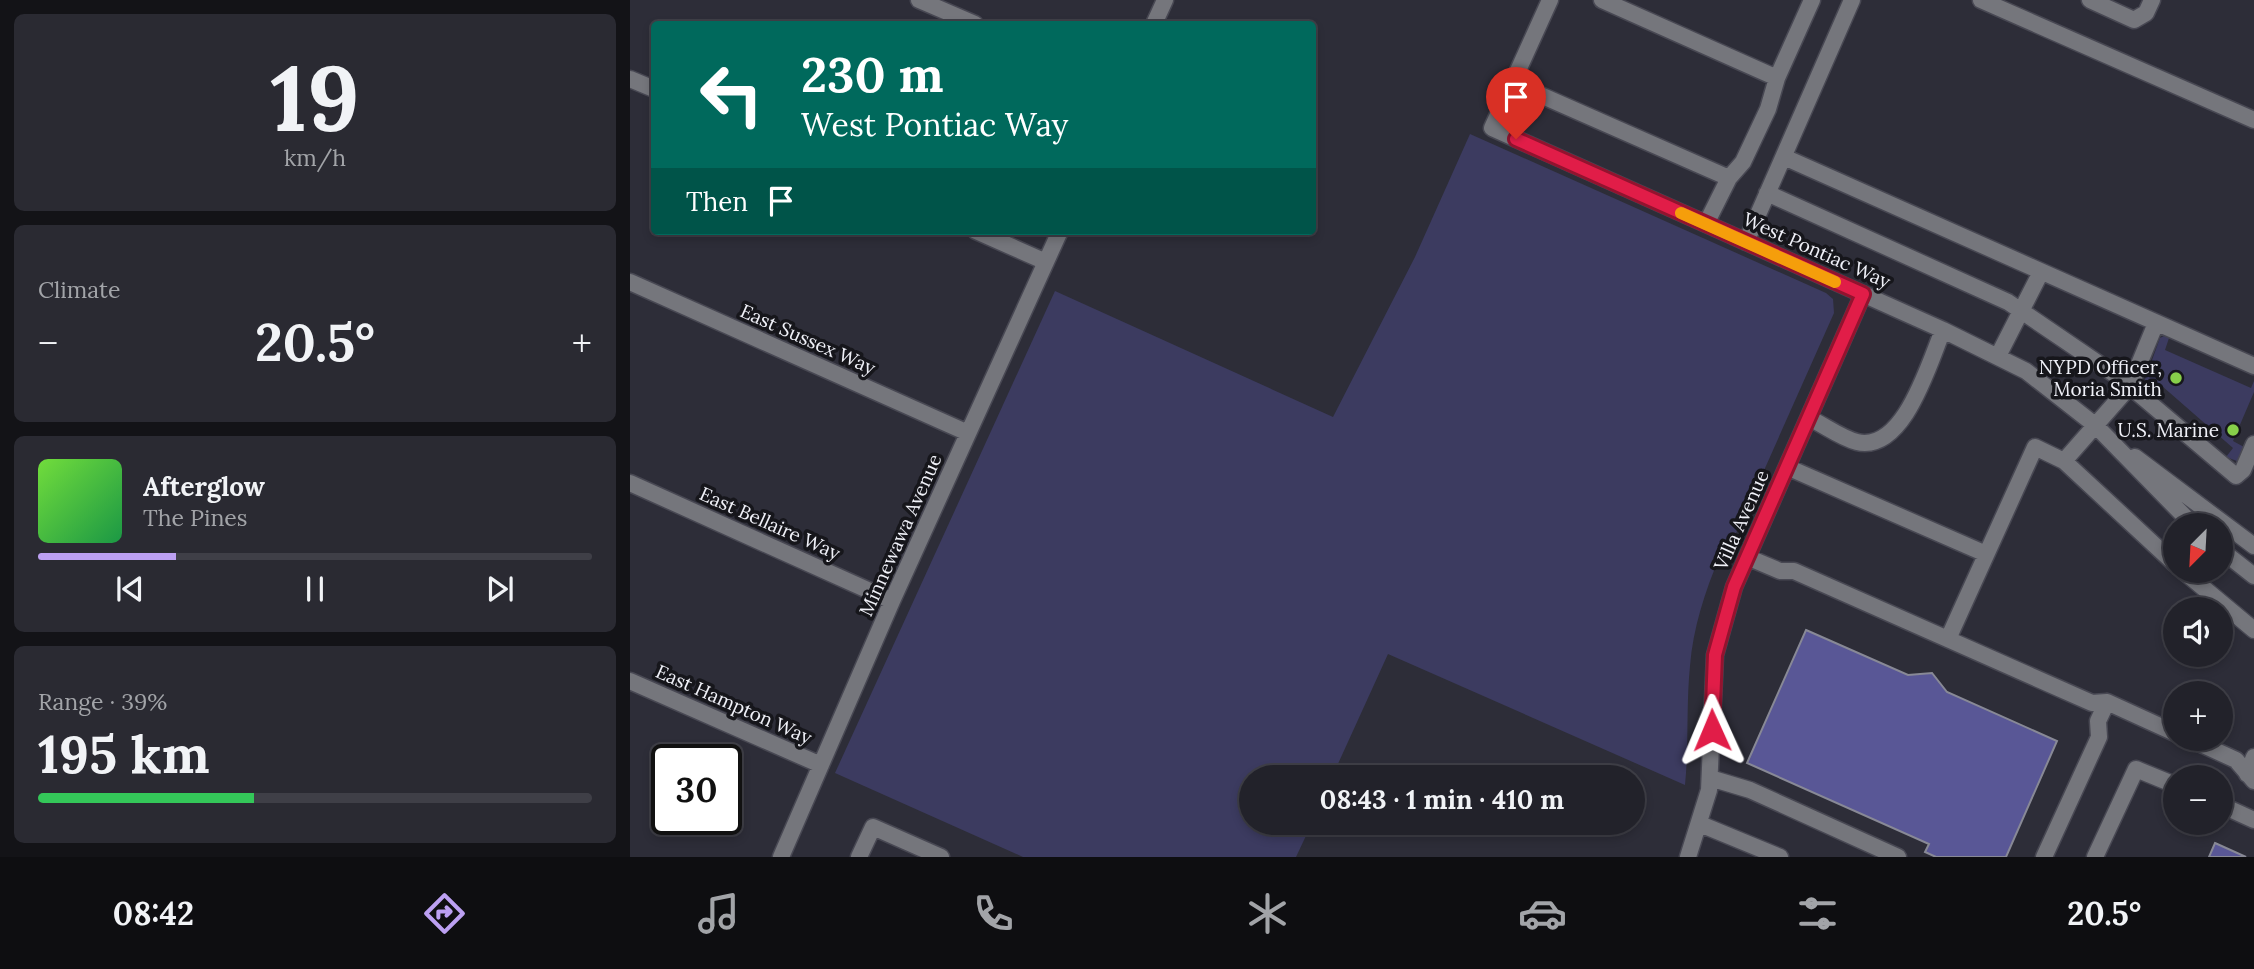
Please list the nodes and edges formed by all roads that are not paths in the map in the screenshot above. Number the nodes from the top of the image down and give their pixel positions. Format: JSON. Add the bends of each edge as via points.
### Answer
{"nodes":[{"id":1,"x":919,"y":0,"type":"edge"},
{"id":2,"x":1165,"y":0,"type":"edge"},
{"id":3,"x":1550,"y":0,"type":"edge"},
{"id":4,"x":1602,"y":0,"type":"edge"},
{"id":5,"x":1812,"y":0,"type":"edge"},
{"id":6,"x":1853,"y":0,"type":"edge"},
{"id":7,"x":1980,"y":0,"type":"edge"},
{"id":8,"x":2090,"y":0,"type":"edge"},
{"id":9,"x":2152,"y":0,"type":"edge"},
{"id":10,"x":968,"y":21,"type":"edge"},
{"id":11,"x":1155,"y":21,"type":"edge"},
{"id":12,"x":1777,"y":78,"type":"junction"},
{"id":13,"x":630,"y":79,"type":"edge"},
{"id":14,"x":1513,"y":83,"type":"junction"},
{"id":15,"x":651,"y":88,"type":"edge"},
{"id":16,"x":2254,"y":120,"type":"edge"},
{"id":17,"x":1784,"y":157,"type":"junction"},
{"id":18,"x":1729,"y":178,"type":"junction"},
{"id":19,"x":1768,"y":193,"type":"junction"},
{"id":20,"x":1706,"y":224,"type":"junction"},
{"id":21,"x":985,"y":235,"type":"edge"},
{"id":22,"x":1058,"y":235,"type":"edge"},
{"id":23,"x":1746,"y":242,"type":"junction"},
{"id":24,"x":1046,"y":262,"type":"junction"},
{"id":25,"x":2041,"y":271,"type":"junction"},
{"id":26,"x":630,"y":282,"type":"edge"},
{"id":27,"x":1863,"y":294,"type":"junction"},
{"id":28,"x":2021,"y":310,"type":"junction"},
{"id":29,"x":2156,"y":323,"type":"junction"},
{"id":30,"x":1943,"y":330,"type":"junction"},
{"id":31,"x":1998,"y":356,"type":"junction"},
{"id":32,"x":2254,"y":366,"type":"edge"},
{"id":33,"x":2130,"y":386,"type":"junction"},
{"id":34,"x":1809,"y":418,"type":"junction"},
{"id":35,"x":2095,"y":425,"type":"junction"},
{"id":36,"x":968,"y":433,"type":"junction"},
{"id":37,"x":2108,"y":437,"type":"junction"},
{"id":38,"x":2254,"y":444,"type":"edge"},
{"id":39,"x":2064,"y":461,"type":"junction"},
{"id":40,"x":1787,"y":467,"type":"junction"},
{"id":41,"x":630,"y":484,"type":"edge"},
{"id":42,"x":2181,"y":513,"type":"edge"},
{"id":43,"x":2254,"y":546,"type":"edge"},
{"id":44,"x":2163,"y":553,"type":"edge"},
{"id":45,"x":1986,"y":554,"type":"junction"},
{"id":46,"x":1747,"y":557,"type":"junction"},
{"id":47,"x":2233,"y":557,"type":"edge"},
{"id":48,"x":2252,"y":568,"type":"edge"},
{"id":49,"x":2198,"y":583,"type":"edge"},
{"id":50,"x":892,"y":601,"type":"junction"},
{"id":51,"x":2254,"y":630,"type":"edge"},
{"id":52,"x":1948,"y":639,"type":"junction"},
{"id":53,"x":630,"y":681,"type":"edge"},
{"id":54,"x":2107,"y":702,"type":"junction"},
{"id":55,"x":2163,"y":728,"type":"edge"},
{"id":56,"x":2215,"y":751,"type":"edge"},
{"id":57,"x":2254,"y":757,"type":"edge"},
{"id":58,"x":821,"y":765,"type":"junction"},
{"id":59,"x":1710,"y":778,"type":"junction"},
{"id":60,"x":2250,"y":778,"type":"edge"},
{"id":61,"x":2163,"y":780,"type":"edge"},
{"id":62,"x":2233,"y":810,"type":"edge"},
{"id":63,"x":2254,"y":820,"type":"edge"},
{"id":64,"x":1700,"y":824,"type":"junction"},
{"id":65,"x":781,"y":857,"type":"edge"},
{"id":66,"x":859,"y":857,"type":"edge"},
{"id":67,"x":942,"y":857,"type":"edge"},
{"id":68,"x":1688,"y":857,"type":"edge"},
{"id":69,"x":1780,"y":857,"type":"edge"},
{"id":70,"x":1898,"y":857,"type":"edge"},
{"id":71,"x":2045,"y":857,"type":"edge"},
{"id":72,"x":2095,"y":857,"type":"edge"}],
"edges":[{"from":1,"to":10,"type":"street"},
{"from":2,"to":11,"type":"street"},
{"from":3,"to":14,"type":"street"},
{"from":4,"to":12,"type":"street"},
{"from":5,"to":12,"type":"street"},
{"from":6,"to":17,"type":"street"},
{"from":7,"to":16,"type":"street"},
{"from":8,"to":9,"type":"street","via":[[2134,20],[2146,13]]},
{"from":12,"to":18,"type":"street","via":[[1743,162]]},
{"from":13,"to":15,"type":"street"},
{"from":14,"to":18,"type":"street"},
{"from":14,"to":20,"type":"street","name":"West Pontiac Way","via":[[1492,128]]},
{"from":17,"to":19,"type":"street"},
{"from":17,"to":25,"type":"street"},
{"from":18,"to":20,"type":"street"},
{"from":19,"to":23,"type":"street"},
{"from":19,"to":28,"type":"street"},
{"from":20,"to":23,"type":"street","name":"West Pontiac Way"},
{"from":21,"to":24,"type":"street"},
{"from":22,"to":24,"type":"street","name":"Minnewawa Avenue"},
{"from":23,"to":27,"type":"street","name":"West Pontiac Way"},
{"from":24,"to":36,"type":"street","name":"Minnewawa Avenue"},
{"from":25,"to":28,"type":"street"},
{"from":25,"to":29,"type":"street"},
{"from":26,"to":36,"type":"street","name":"East Sussex Way"},
{"from":27,"to":30,"type":"street","name":"West Pontiac Way"},
{"from":27,"to":34,"type":"street","name":"Villa Avenue"},
{"from":28,"to":31,"type":"street"},
{"from":28,"to":33,"type":"street"},
{"from":29,"to":32,"type":"street"},
{"from":29,"to":33,"type":"street"},
{"from":30,"to":31,"type":"street","name":"West Pontiac Way"},
{"from":30,"to":34,"type":"street","via":[[1910,409],[1887,439],[1856,442]]},
{"from":31,"to":35,"type":"street","name":"West Pontiac Way","via":[[2049,387]]},
{"from":33,"to":35,"type":"street"},
{"from":33,"to":38,"type":"street","via":[[2236,476]]},
{"from":34,"to":40,"type":"street","name":"Villa Avenue"},
{"from":35,"to":37,"type":"street","name":"West Pontiac Way"},
{"from":35,"to":39,"type":"street"},
{"from":36,"to":50,"type":"street","name":"Minnewawa Avenue"},
{"from":37,"to":42,"type":"street","name":"West Pontiac Way"},
{"from":37,"to":43,"type":"street","name":"West Pontiac Way"},
{"from":39,"to":44,"type":"street"},
{"from":39,"to":45,"type":"street","via":[[2035,447]]},
{"from":40,"to":45,"type":"street"},
{"from":40,"to":46,"type":"street","name":"Villa Avenue"},
{"from":41,"to":50,"type":"street","name":"East Bellaire Way"},
{"from":45,"to":52,"type":"street"},
{"from":46,"to":52,"type":"street","via":[[1780,571],[1794,570]]},
{"from":46,"to":59,"type":"street","name":"Villa Avenue","via":[[1721,625],[1715,655]]},
{"from":47,"to":48,"type":"street"},
{"from":49,"to":51,"type":"street"},
{"from":50,"to":58,"type":"street","name":"Minnewawa Avenue"},
{"from":52,"to":54,"type":"street","via":[[2092,703]]},
{"from":53,"to":58,"type":"street","name":"East Hampton Way"},
{"from":54,"to":55,"type":"street"},
{"from":54,"to":71,"type":"street","via":[[2098,722],[2099,737]]},
{"from":56,"to":60,"type":"street","via":[[2236,761]]},
{"from":57,"to":60,"type":"street"},
{"from":58,"to":65,"type":"street","name":"Minnewawa Avenue"},
{"from":59,"to":64,"type":"street","name":"Villa Avenue"},
{"from":59,"to":70,"type":"street","via":[[1750,790]]},
{"from":61,"to":72,"type":"street","via":[[2136,769]]},
{"from":62,"to":63,"type":"street"},
{"from":64,"to":68,"type":"street","name":"Villa Avenue"},
{"from":64,"to":69,"type":"street"},
{"from":66,"to":67,"type":"street","via":[[873,827]]}]}
